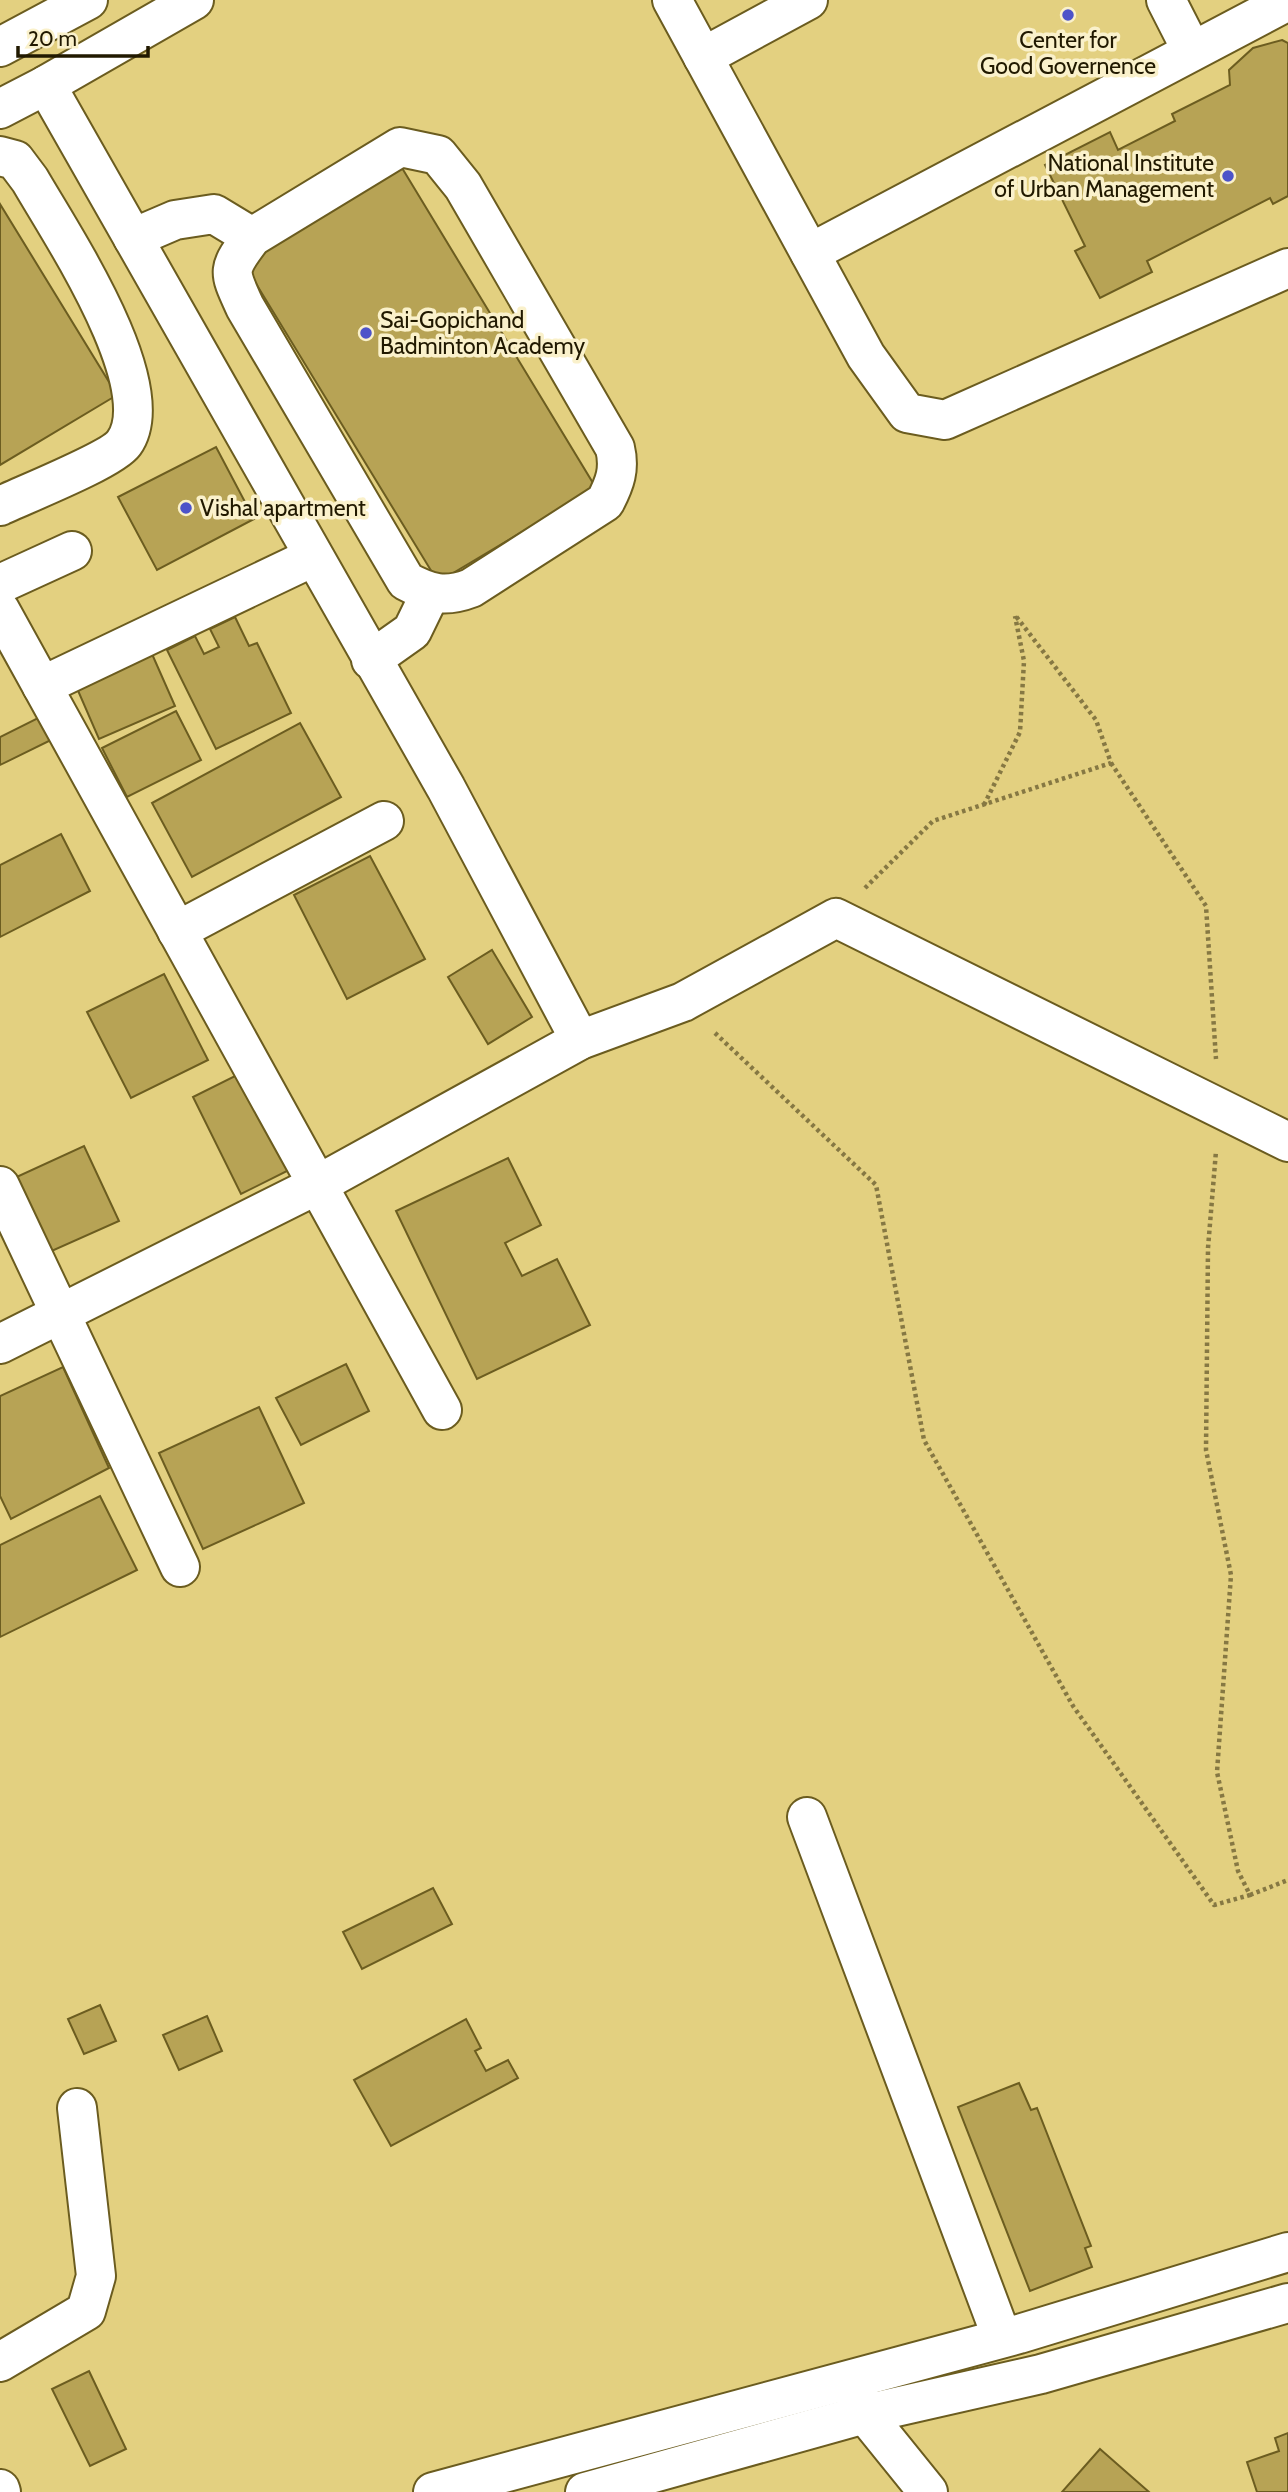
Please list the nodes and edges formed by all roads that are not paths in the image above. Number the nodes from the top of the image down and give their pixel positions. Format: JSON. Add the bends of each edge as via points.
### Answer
{"nodes":[{"id":1,"x":88,"y":0,"type":"edge"},
{"id":2,"x":194,"y":0,"type":"edge"},
{"id":3,"x":672,"y":0,"type":"edge"},
{"id":4,"x":808,"y":0,"type":"edge"},
{"id":5,"x":1166,"y":0,"type":"edge"},
{"id":6,"x":1288,"y":1,"type":"edge"},
{"id":7,"x":0,"y":47,"type":"edge"},
{"id":8,"x":1192,"y":51,"type":"junction"},
{"id":9,"x":703,"y":57,"type":"junction"},
{"id":10,"x":46,"y":85,"type":"junction"},
{"id":11,"x":0,"y":109,"type":"edge"},
{"id":12,"x":0,"y":156,"type":"edge"},
{"id":13,"x":252,"y":237,"type":"junction"},
{"id":14,"x":133,"y":238,"type":"junction"},
{"id":15,"x":810,"y":253,"type":"junction"},
{"id":16,"x":1288,"y":268,"type":"edge"},
{"id":17,"x":0,"y":506,"type":"edge"},
{"id":18,"x":72,"y":551,"type":"dead end"},
{"id":19,"x":313,"y":557,"type":"junction"},
{"id":20,"x":0,"y":584,"type":"edge"},
{"id":21,"x":430,"y":594,"type":"junction"},
{"id":22,"x":0,"y":610,"type":"edge"},
{"id":23,"x":371,"y":660,"type":"junction"},
{"id":24,"x":41,"y":686,"type":"junction"},
{"id":25,"x":384,"y":821,"type":"dead end"},
{"id":26,"x":177,"y":930,"type":"junction"},
{"id":27,"x":580,"y":1040,"type":"junction"},
{"id":28,"x":1288,"y":1142,"type":"edge"},
{"id":29,"x":317,"y":1185,"type":"junction"},
{"id":30,"x":0,"y":1186,"type":"edge"},
{"id":31,"x":61,"y":1316,"type":"junction"},
{"id":32,"x":0,"y":1344,"type":"edge"},
{"id":33,"x":442,"y":1410,"type":"dead end"},
{"id":34,"x":180,"y":1567,"type":"dead end"},
{"id":35,"x":807,"y":1817,"type":"dead end"},
{"id":36,"x":77,"y":2108,"type":"dead end"},
{"id":37,"x":1288,"y":2252,"type":"edge"},
{"id":38,"x":1288,"y":2303,"type":"edge"},
{"id":39,"x":1002,"y":2338,"type":"junction"},
{"id":40,"x":0,"y":2362,"type":"edge"},
{"id":41,"x":851,"y":2379,"type":"junction"},
{"id":42,"x":865,"y":2414,"type":"junction"},
{"id":43,"x":433,"y":2492,"type":"edge"},
{"id":44,"x":585,"y":2492,"type":"edge"},
{"id":45,"x":928,"y":2492,"type":"edge"}],
"edges":[{"from":1,"to":7,"type":"main road"},
{"from":2,"to":10,"type":"main road"},
{"from":3,"to":9,"type":"main road"},
{"from":4,"to":9,"type":"main road"},
{"from":5,"to":8,"type":"main road"},
{"from":6,"to":8,"type":"main road"},
{"from":8,"to":15,"type":"main road"},
{"from":9,"to":15,"type":"main road"},
{"from":10,"to":11,"type":"main road"},
{"from":10,"to":14,"type":"main road"},
{"from":12,"to":17,"type":"main road","via":[[15,160],[30,180],[107,316],[133,386],[124,444]]},
{"from":13,"to":14,"type":"main road","via":[[214,214],[175,220]]},
{"from":13,"to":21,"type":"main road","via":[[235,259],[231,276],[245,307],[406,581]]},
{"from":13,"to":21,"type":"main road","via":[[400,147],[438,155],[463,186],[615,448],[619,464],[606,502],[471,588],[453,595]]},
{"from":14,"to":19,"type":"main road"},
{"from":15,"to":16,"type":"main road","via":[[866,356],[907,413],[944,420]]},
{"from":18,"to":20,"type":"main road"},
{"from":19,"to":23,"type":"main road"},
{"from":19,"to":24,"type":"main road"},
{"from":21,"to":23,"type":"main road","via":[[412,631]]},
{"from":22,"to":24,"type":"main road"},
{"from":23,"to":27,"type":"main road","via":[[446,788]]},
{"from":24,"to":26,"type":"main road"},
{"from":25,"to":26,"type":"main road"},
{"from":26,"to":29,"type":"main road"},
{"from":27,"to":28,"type":"main road","via":[[683,1002],[836,918]]},
{"from":27,"to":29,"type":"main road"},
{"from":29,"to":31,"type":"main road"},
{"from":29,"to":33,"type":"main road"},
{"from":30,"to":31,"type":"main road"},
{"from":31,"to":32,"type":"main road"},
{"from":31,"to":34,"type":"main road"},
{"from":35,"to":39,"type":"main road"},
{"from":36,"to":40,"type":"main road","via":[[96,2276],[86,2311]]},
{"from":37,"to":39,"type":"main road"},
{"from":38,"to":42,"type":"main road","via":[[1041,2374]]},
{"from":39,"to":41,"type":"main road"},
{"from":41,"to":42,"type":"main road"},
{"from":41,"to":43,"type":"main road"},
{"from":42,"to":44,"type":"main road"},
{"from":42,"to":45,"type":"main road"}]}
